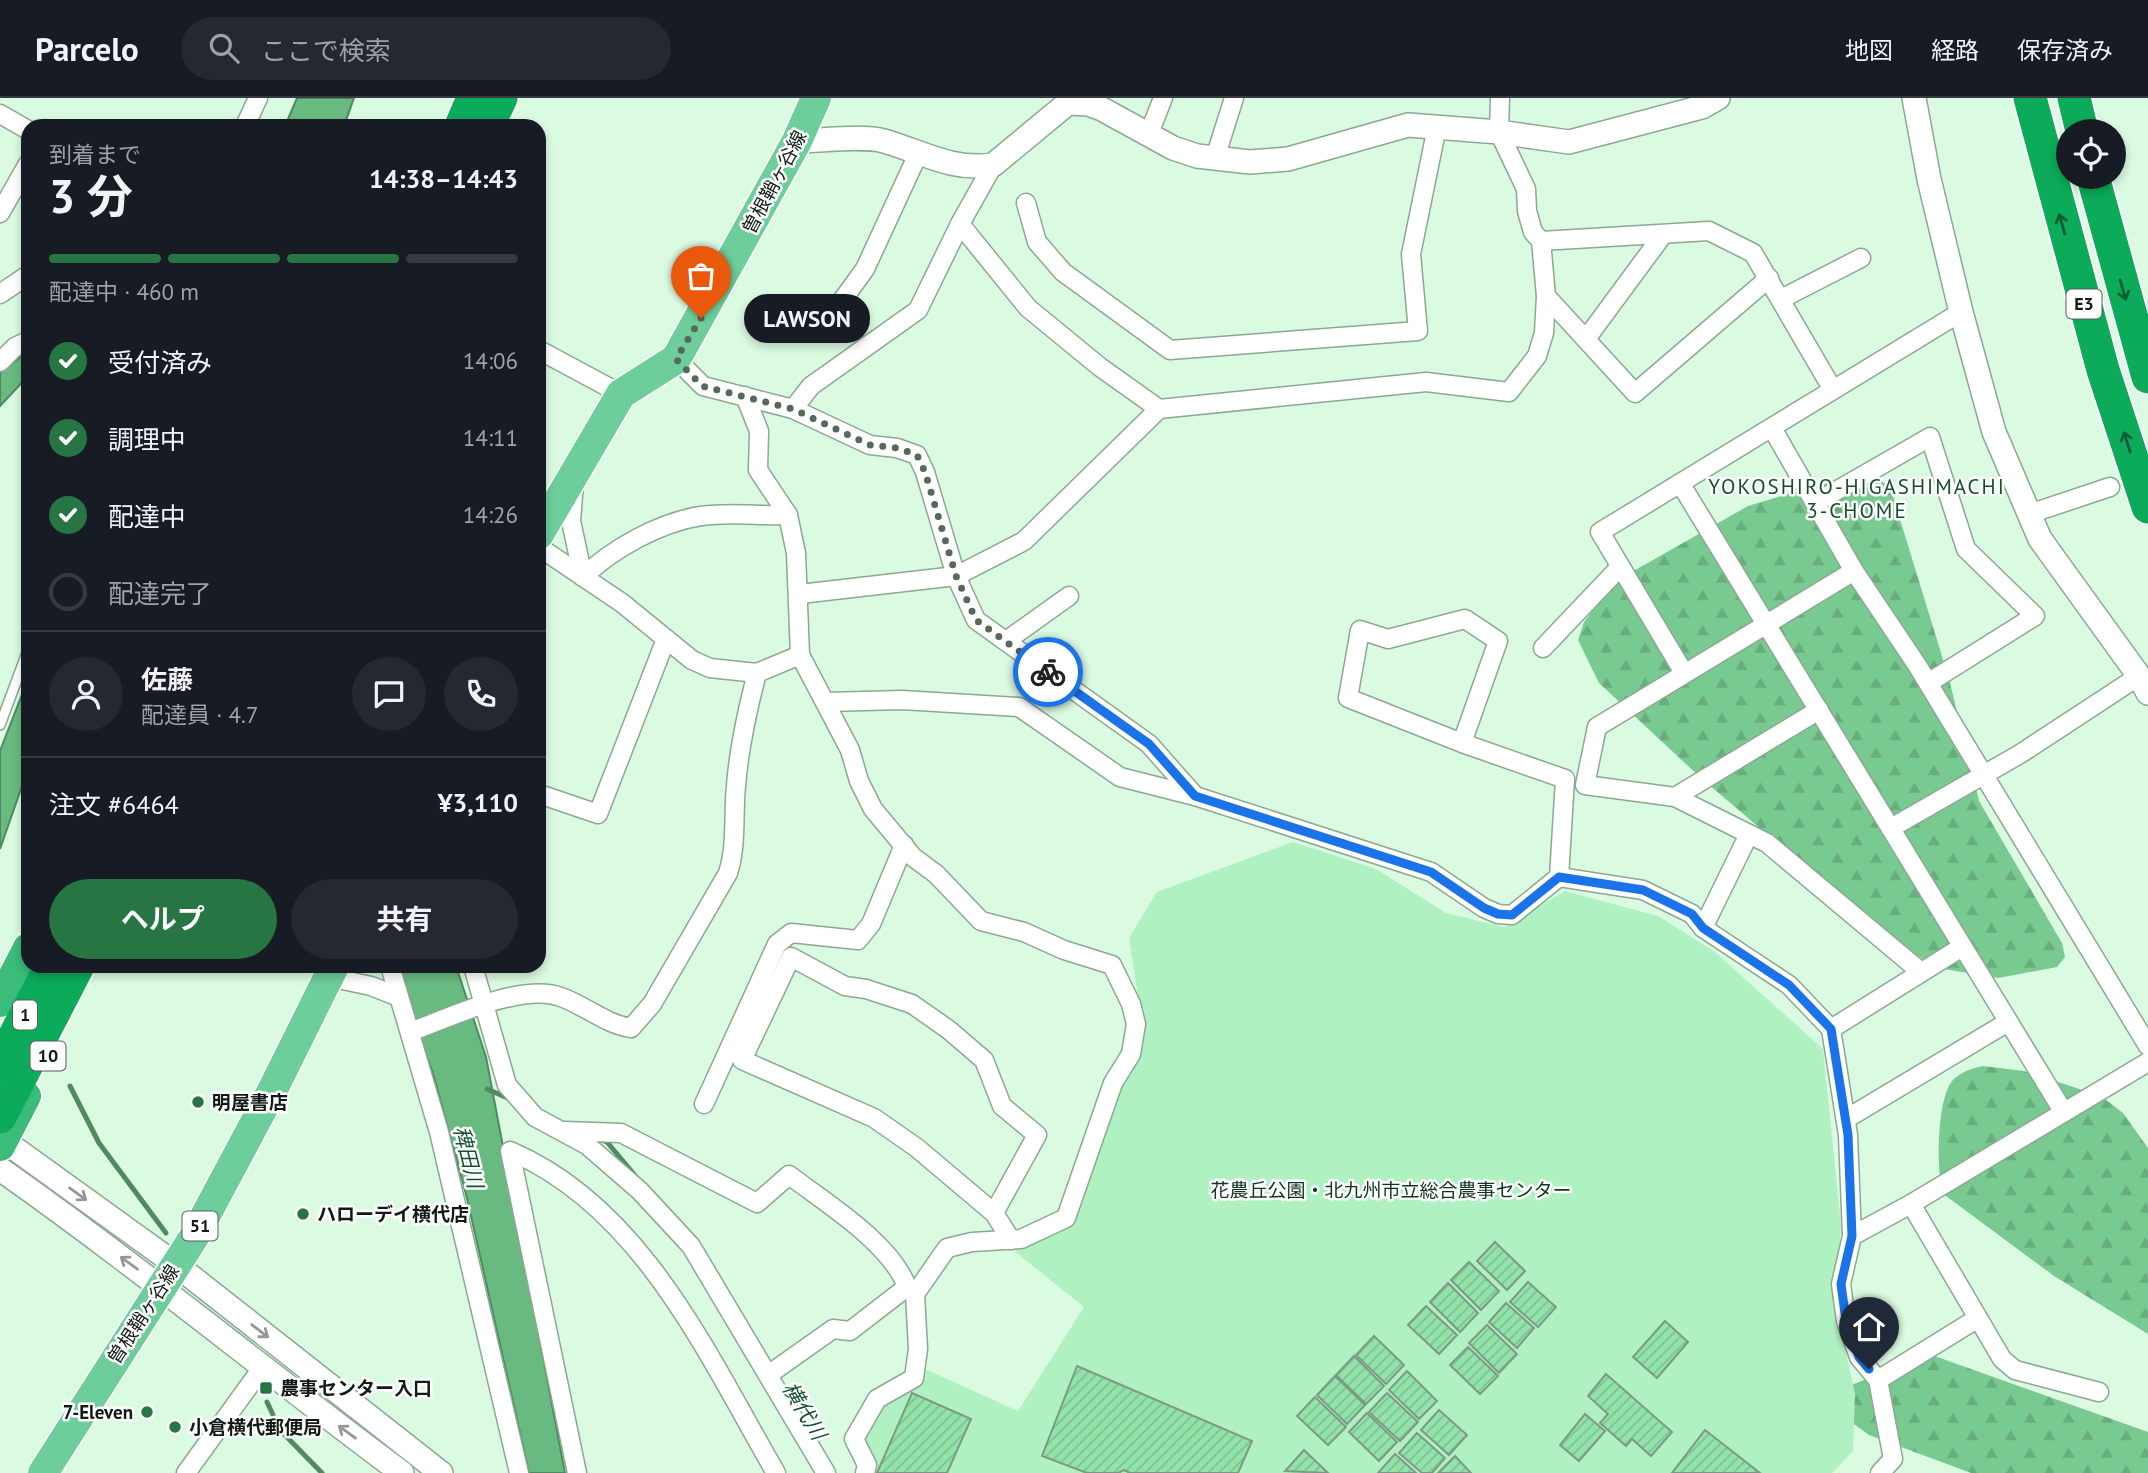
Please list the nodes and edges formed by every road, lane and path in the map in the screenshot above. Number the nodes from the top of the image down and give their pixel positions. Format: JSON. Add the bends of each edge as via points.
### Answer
{"nodes":[{"id":1,"x":258,"y":98,"type":"edge"},
{"id":2,"x":460,"y":98,"type":"edge"},
{"id":3,"x":473,"y":98,"type":"edge"},
{"id":4,"x":501,"y":98,"type":"edge"},
{"id":5,"x":510,"y":98,"type":"edge"},
{"id":6,"x":816,"y":98,"type":"edge"},
{"id":7,"x":1163,"y":98,"type":"edge"},
{"id":8,"x":1234,"y":98,"type":"edge"},
{"id":9,"x":1500,"y":98,"type":"edge"},
{"id":10,"x":1718,"y":98,"type":"edge"},
{"id":11,"x":1914,"y":98,"type":"edge"},
{"id":12,"x":2030,"y":98,"type":"edge"},
{"id":13,"x":2074,"y":98,"type":"edge"},
{"id":14,"x":0,"y":114,"type":"edge"},
{"id":15,"x":248,"y":119,"type":"edge"},
{"id":16,"x":451,"y":119,"type":"edge"},
{"id":17,"x":464,"y":119,"type":"edge"},
{"id":18,"x":491,"y":119,"type":"edge"},
{"id":19,"x":500,"y":119,"type":"edge"},
{"id":20,"x":2079,"y":119,"type":"edge"},
{"id":21,"x":21,"y":126,"type":"edge"},
{"id":22,"x":1437,"y":127,"type":"junction"},
{"id":23,"x":1499,"y":132,"type":"junction"},
{"id":24,"x":1148,"y":136,"type":"junction"},
{"id":25,"x":797,"y":141,"type":"junction"},
{"id":26,"x":918,"y":154,"type":"junction"},
{"id":27,"x":1215,"y":158,"type":"junction"},
{"id":28,"x":993,"y":165,"type":"junction"},
{"id":29,"x":21,"y":176,"type":"edge"},
{"id":30,"x":2096,"y":189,"type":"edge"},
{"id":31,"x":1026,"y":203,"type":"dead end"},
{"id":32,"x":0,"y":213,"type":"edge"},
{"id":33,"x":960,"y":224,"type":"junction"},
{"id":34,"x":1662,"y":236,"type":"junction"},
{"id":35,"x":1541,"y":241,"type":"junction"},
{"id":36,"x":1861,"y":258,"type":"dead end"},
{"id":37,"x":1769,"y":278,"type":"junction"},
{"id":38,"x":21,"y":280,"type":"edge"},
{"id":39,"x":0,"y":294,"type":"edge"},
{"id":40,"x":1546,"y":296,"type":"junction"},
{"id":41,"x":1781,"y":299,"type":"junction"},
{"id":42,"x":1961,"y":312,"type":"junction"},
{"id":43,"x":820,"y":331,"type":"dead end"},
{"id":44,"x":1586,"y":339,"type":"junction"},
{"id":45,"x":21,"y":344,"type":"edge"},
{"id":46,"x":546,"y":354,"type":"edge"},
{"id":47,"x":676,"y":359,"type":"junction"},
{"id":48,"x":0,"y":362,"type":"edge"},
{"id":49,"x":2148,"y":377,"type":"edge"},
{"id":50,"x":1833,"y":390,"type":"junction"},
{"id":51,"x":621,"y":394,"type":"junction"},
{"id":52,"x":745,"y":396,"type":"junction"},
{"id":53,"x":1159,"y":408,"type":"junction"},
{"id":54,"x":793,"y":409,"type":"junction"},
{"id":55,"x":1772,"y":428,"type":"junction"},
{"id":56,"x":575,"y":472,"type":"junction"},
{"id":57,"x":1680,"y":483,"type":"junction"},
{"id":58,"x":2110,"y":487,"type":"dead end"},
{"id":59,"x":1815,"y":503,"type":"junction"},
{"id":60,"x":2148,"y":507,"type":"edge"},
{"id":61,"x":2029,"y":514,"type":"junction"},
{"id":62,"x":788,"y":515,"type":"junction"},
{"id":63,"x":546,"y":522,"type":"edge"},
{"id":64,"x":546,"y":552,"type":"edge"},
{"id":65,"x":1620,"y":567,"type":"junction"},
{"id":66,"x":1854,"y":571,"type":"junction"},
{"id":67,"x":583,"y":576,"type":"junction"},
{"id":68,"x":956,"y":576,"type":"junction"},
{"id":69,"x":800,"y":594,"type":"junction"},
{"id":70,"x":1069,"y":596,"type":"dead end"},
{"id":71,"x":1766,"y":622,"type":"junction"},
{"id":72,"x":666,"y":639,"type":"junction"},
{"id":73,"x":1006,"y":641,"type":"junction"},
{"id":74,"x":1543,"y":648,"type":"dead end"},
{"id":75,"x":800,"y":655,"type":"junction"},
{"id":76,"x":21,"y":669,"type":"edge"},
{"id":77,"x":757,"y":673,"type":"junction"},
{"id":78,"x":1684,"y":673,"type":"junction"},
{"id":79,"x":1928,"y":683,"type":"junction"},
{"id":80,"x":2144,"y":684,"type":"edge"},
{"id":81,"x":826,"y":702,"type":"junction"},
{"id":82,"x":1819,"y":710,"type":"junction"},
{"id":83,"x":0,"y":725,"type":"edge"},
{"id":84,"x":1462,"y":743,"type":"junction"},
{"id":85,"x":1982,"y":776,"type":"junction"},
{"id":86,"x":546,"y":796,"type":"edge"},
{"id":87,"x":1195,"y":796,"type":"junction"},
{"id":88,"x":1675,"y":797,"type":"junction"},
{"id":89,"x":1892,"y":828,"type":"junction"},
{"id":90,"x":1749,"y":834,"type":"junction"},
{"id":91,"x":904,"y":845,"type":"junction"},
{"id":92,"x":1559,"y":877,"type":"junction"},
{"id":93,"x":1703,"y":928,"type":"junction"},
{"id":94,"x":1962,"y":947,"type":"junction"},
{"id":95,"x":21,"y":962,"type":"edge"},
{"id":96,"x":1921,"y":972,"type":"junction"},
{"id":97,"x":31,"y":973,"type":"edge"},
{"id":98,"x":47,"y":973,"type":"edge"},
{"id":99,"x":61,"y":973,"type":"edge"},
{"id":100,"x":75,"y":973,"type":"edge"},
{"id":101,"x":91,"y":973,"type":"edge"},
{"id":102,"x":331,"y":973,"type":"edge"},
{"id":103,"x":334,"y":973,"type":"edge"},
{"id":104,"x":392,"y":973,"type":"edge"},
{"id":105,"x":474,"y":973,"type":"edge"},
{"id":106,"x":399,"y":997,"type":"junction"},
{"id":107,"x":0,"y":1002,"type":"edge"},
{"id":108,"x":481,"y":1006,"type":"junction"},
{"id":109,"x":2008,"y":1022,"type":"junction"},
{"id":110,"x":1831,"y":1029,"type":"junction"},
{"id":111,"x":410,"y":1032,"type":"junction"},
{"id":112,"x":0,"y":1033,"type":"edge"},
{"id":113,"x":2148,"y":1046,"type":"edge"},
{"id":114,"x":2148,"y":1062,"type":"edge"},
{"id":115,"x":0,"y":1064,"type":"edge"},
{"id":116,"x":704,"y":1104,"type":"dead end"},
{"id":117,"x":2063,"y":1111,"type":"junction"},
{"id":118,"x":1846,"y":1119,"type":"junction"},
{"id":119,"x":4,"y":1128,"type":"edge"},
{"id":120,"x":562,"y":1131,"type":"junction"},
{"id":121,"x":37,"y":1165,"type":"junction"},
{"id":122,"x":1911,"y":1204,"type":"junction"},
{"id":123,"x":994,"y":1213,"type":"junction"},
{"id":124,"x":1852,"y":1236,"type":"junction"},
{"id":125,"x":1011,"y":1240,"type":"junction"},
{"id":126,"x":168,"y":1275,"type":"junction"},
{"id":127,"x":911,"y":1291,"type":"junction"},
{"id":128,"x":1979,"y":1318,"type":"junction"},
{"id":129,"x":262,"y":1368,"type":"junction"},
{"id":130,"x":768,"y":1375,"type":"junction"},
{"id":131,"x":1878,"y":1380,"type":"junction"},
{"id":132,"x":2099,"y":1392,"type":"dead end"},
{"id":133,"x":43,"y":1473,"type":"edge"},
{"id":134,"x":186,"y":1473,"type":"edge"},
{"id":135,"x":402,"y":1473,"type":"edge"},
{"id":136,"x":441,"y":1473,"type":"edge"},
{"id":137,"x":519,"y":1473,"type":"edge"},
{"id":138,"x":577,"y":1473,"type":"edge"},
{"id":139,"x":776,"y":1473,"type":"edge"},
{"id":140,"x":826,"y":1473,"type":"edge"},
{"id":141,"x":865,"y":1473,"type":"edge"},
{"id":142,"x":1880,"y":1473,"type":"edge"}],
"edges":[{"from":1,"to":15,"type":"street"},
{"from":2,"to":16,"type":"highway"},
{"from":3,"to":17,"type":"highway"},
{"from":4,"to":18,"type":"highway"},
{"from":5,"to":19,"type":"highway"},
{"from":6,"to":25,"type":"main road","name":"曽根鞘ヶ谷線"},
{"from":7,"to":24,"type":"street"},
{"from":8,"to":27,"type":"street"},
{"from":9,"to":23,"type":"street"},
{"from":10,"to":23,"type":"street","via":[[1702,107],[1569,142]]},
{"from":11,"to":42,"type":"street"},
{"from":60,"to":12,"type":"highway","number":"E3","one_way":true,"via":[[2103,370]]},
{"from":13,"to":20,"type":"highway"},
{"from":14,"to":21,"type":"street"},
{"from":22,"to":23,"type":"street"},
{"from":22,"to":27,"type":"street","via":[[1408,125],[1287,159],[1250,162]]},
{"from":22,"to":31,"type":"street","via":[[1411,254],[1418,331],[1170,351],[1063,272],[1037,242]]},
{"from":23,"to":35,"type":"street","via":[[1526,189],[1533,232]]},
{"from":24,"to":27,"type":"street","via":[[1197,156]]},
{"from":24,"to":28,"type":"street","via":[[1102,109],[1068,103]]},
{"from":25,"to":26,"type":"street","via":[[881,140]]},
{"from":25,"to":47,"type":"main road","name":"曽根鞘ヶ谷線"},
{"from":26,"to":28,"type":"street","via":[[958,167]]},
{"from":26,"to":43,"type":"street","via":[[865,269]]},
{"from":28,"to":33,"type":"street"},
{"from":29,"to":32,"type":"street"},
{"from":30,"to":49,"type":"highway","number":"E3","one_way":true},
{"from":33,"to":53,"type":"street","via":[[1028,307],[1100,367]]},
{"from":33,"to":54,"type":"street","via":[[918,310],[811,386]]},
{"from":34,"to":35,"type":"street"},
{"from":34,"to":37,"type":"street","via":[[1709,231],[1753,253]]},
{"from":34,"to":44,"type":"street"},
{"from":35,"to":40,"type":"street"},
{"from":36,"to":41,"type":"street"},
{"from":37,"to":41,"type":"street"},
{"from":37,"to":44,"type":"street","via":[[1635,393]]},
{"from":38,"to":39,"type":"street"},
{"from":40,"to":44,"type":"street"},
{"from":40,"to":53,"type":"street","via":[[1544,333],[1537,356],[1509,392],[1426,382]]},
{"from":41,"to":50,"type":"street"},
{"from":42,"to":50,"type":"street"},
{"from":42,"to":61,"type":"street","via":[[1994,432]]},
{"from":45,"to":48,"type":"street"},
{"from":46,"to":51,"type":"street"},
{"from":47,"to":51,"type":"main road","name":"曽根鞘ヶ谷線"},
{"from":47,"to":52,"type":"street","via":[[702,386]]},
{"from":50,"to":55,"type":"street"},
{"from":51,"to":56,"type":"main road","name":"曽根鞘ヶ谷線"},
{"from":52,"to":54,"type":"street"},
{"from":52,"to":62,"type":"street","via":[[759,430],[758,470]]},
{"from":53,"to":68,"type":"street","via":[[1024,541]]},
{"from":54,"to":68,"type":"street","via":[[870,445],[917,455]]},
{"from":55,"to":57,"type":"street"},
{"from":55,"to":59,"type":"street"},
{"from":56,"to":63,"type":"main road","name":"曽根鞘ヶ谷線"},
{"from":56,"to":67,"type":"street","via":[[571,521]]},
{"from":57,"to":65,"type":"street","via":[[1600,532]]},
{"from":57,"to":71,"type":"street"},
{"from":58,"to":61,"type":"street"},
{"from":59,"to":66,"type":"street"},
{"from":59,"to":79,"type":"street","via":[[1930,437],[1966,549],[2035,616]]},
{"from":61,"to":80,"type":"street","via":[[2040,540]]},
{"from":62,"to":67,"type":"street","via":[[701,516],[603,558]]},
{"from":62,"to":69,"type":"street"},
{"from":64,"to":67,"type":"street"},
{"from":65,"to":74,"type":"street"},
{"from":65,"to":78,"type":"street"},
{"from":66,"to":71,"type":"street"},
{"from":66,"to":79,"type":"street"},
{"from":67,"to":72,"type":"street"},
{"from":68,"to":69,"type":"street"},
{"from":68,"to":73,"type":"street","via":[[976,620]]},
{"from":69,"to":75,"type":"street"},
{"from":70,"to":73,"type":"street"},
{"from":71,"to":78,"type":"street"},
{"from":71,"to":82,"type":"street"},
{"from":72,"to":77,"type":"street","via":[[710,668]]},
{"from":72,"to":86,"type":"street","via":[[598,814]]},
{"from":73,"to":87,"type":"street","via":[[1149,744]]},
{"from":75,"to":77,"type":"street"},
{"from":75,"to":81,"type":"street"},
{"from":76,"to":83,"type":"lane"},
{"from":77,"to":108,"type":"street","via":[[738,765],[734,852],[728,873],[652,1004],[631,1028],[617,1026],[542,991]]},
{"from":78,"to":88,"type":"street","via":[[1597,727],[1585,785]]},
{"from":79,"to":85,"type":"street"},
{"from":80,"to":85,"type":"street"},
{"from":81,"to":87,"type":"street","via":[[902,700],[1019,706],[1120,777]]},
{"from":81,"to":91,"type":"street","via":[[873,809]]},
{"from":82,"to":88,"type":"street"},
{"from":82,"to":89,"type":"street"},
{"from":84,"to":84,"type":"street","via":[[1497,641],[1465,619],[1388,639],[1360,630],[1348,698]]},
{"from":84,"to":92,"type":"street","via":[[1565,779]]},
{"from":85,"to":89,"type":"street"},
{"from":85,"to":113,"type":"street"},
{"from":87,"to":92,"type":"street","via":[[1431,872],[1498,914],[1512,915]]},
{"from":88,"to":90,"type":"street"},
{"from":89,"to":94,"type":"street"},
{"from":90,"to":93,"type":"street"},
{"from":90,"to":96,"type":"street","via":[[1767,843]]},
{"from":91,"to":116,"type":"street","via":[[871,924],[858,940],[791,933],[777,944]]},
{"from":91,"to":125,"type":"street","via":[[981,921],[1112,965],[1131,1004],[1136,1024],[1132,1054],[1113,1083],[1066,1218]]},
{"from":92,"to":93,"type":"street","via":[[1643,890],[1692,914]]},
{"from":93,"to":110,"type":"street","via":[[1789,985]]},
{"from":94,"to":96,"type":"street"},
{"from":94,"to":109,"type":"street"},
{"from":95,"to":107,"type":"highway"},
{"from":96,"to":110,"type":"street"},
{"from":97,"to":112,"type":"highway"},
{"from":98,"to":115,"type":"highway","number":"1"},
{"from":99,"to":119,"type":"highway","number":"10"},
{"from":100,"to":119,"type":"highway","number":"1"},
{"from":101,"to":119,"type":"highway","number":"10"},
{"from":102,"to":126,"type":"main road","name":"曽根鞘ヶ谷線","number":"51","via":[[194,1237]]},
{"from":103,"to":106,"type":"street"},
{"from":104,"to":106,"type":"street"},
{"from":105,"to":108,"type":"street"},
{"from":106,"to":111,"type":"street"},
{"from":108,"to":111,"type":"street"},
{"from":108,"to":120,"type":"street","via":[[507,1085],[535,1117]]},
{"from":109,"to":117,"type":"street"},
{"from":109,"to":118,"type":"street"},
{"from":110,"to":118,"type":"street"},
{"from":111,"to":137,"type":"street","via":[[439,1132]]},
{"from":114,"to":117,"type":"street"},
{"from":117,"to":122,"type":"street"},
{"from":118,"to":124,"type":"street"},
{"from":119,"to":121,"type":"street"},
{"from":119,"to":121,"type":"street","via":[[22,1138]]},
{"from":126,"to":119,"type":"street","one_way":true},
{"from":120,"to":127,"type":"street","via":[[621,1133],[757,1203],[789,1175],[901,1269]]},
{"from":120,"to":130,"type":"street","via":[[587,1145],[640,1191],[691,1246]]},
{"from":121,"to":126,"type":"street","one_way":true},
{"from":122,"to":124,"type":"street"},
{"from":122,"to":128,"type":"street"},
{"from":123,"to":123,"type":"street","via":[[1037,1135],[1002,1106],[984,1060],[912,1004],[845,986],[791,957],[742,1060],[874,1118]]},
{"from":123,"to":125,"type":"street"},
{"from":124,"to":131,"type":"street","via":[[1841,1284],[1846,1321],[1859,1357]]},
{"from":125,"to":127,"type":"street","via":[[947,1248]]},
{"from":126,"to":129,"type":"street"},
{"from":126,"to":133,"type":"main road","name":"曽根鞘ヶ谷線","number":"51"},
{"from":126,"to":136,"type":"street","one_way":true},
{"from":127,"to":130,"type":"street","via":[[850,1331],[833,1329]]},
{"from":127,"to":141,"type":"street","via":[[918,1349],[914,1378],[877,1399],[854,1439],[867,1465]]},
{"from":128,"to":131,"type":"street"},
{"from":128,"to":132,"type":"street","via":[[2002,1359],[2015,1370]]},
{"from":129,"to":134,"type":"street"},
{"from":135,"to":129,"type":"street","one_way":true},
{"from":130,"to":140,"type":"street"},
{"from":131,"to":142,"type":"street","via":[[1893,1459]]},
{"from":138,"to":139,"type":"street","via":[[510,1151],[538,1163],[599,1208],[656,1275]]}]}
